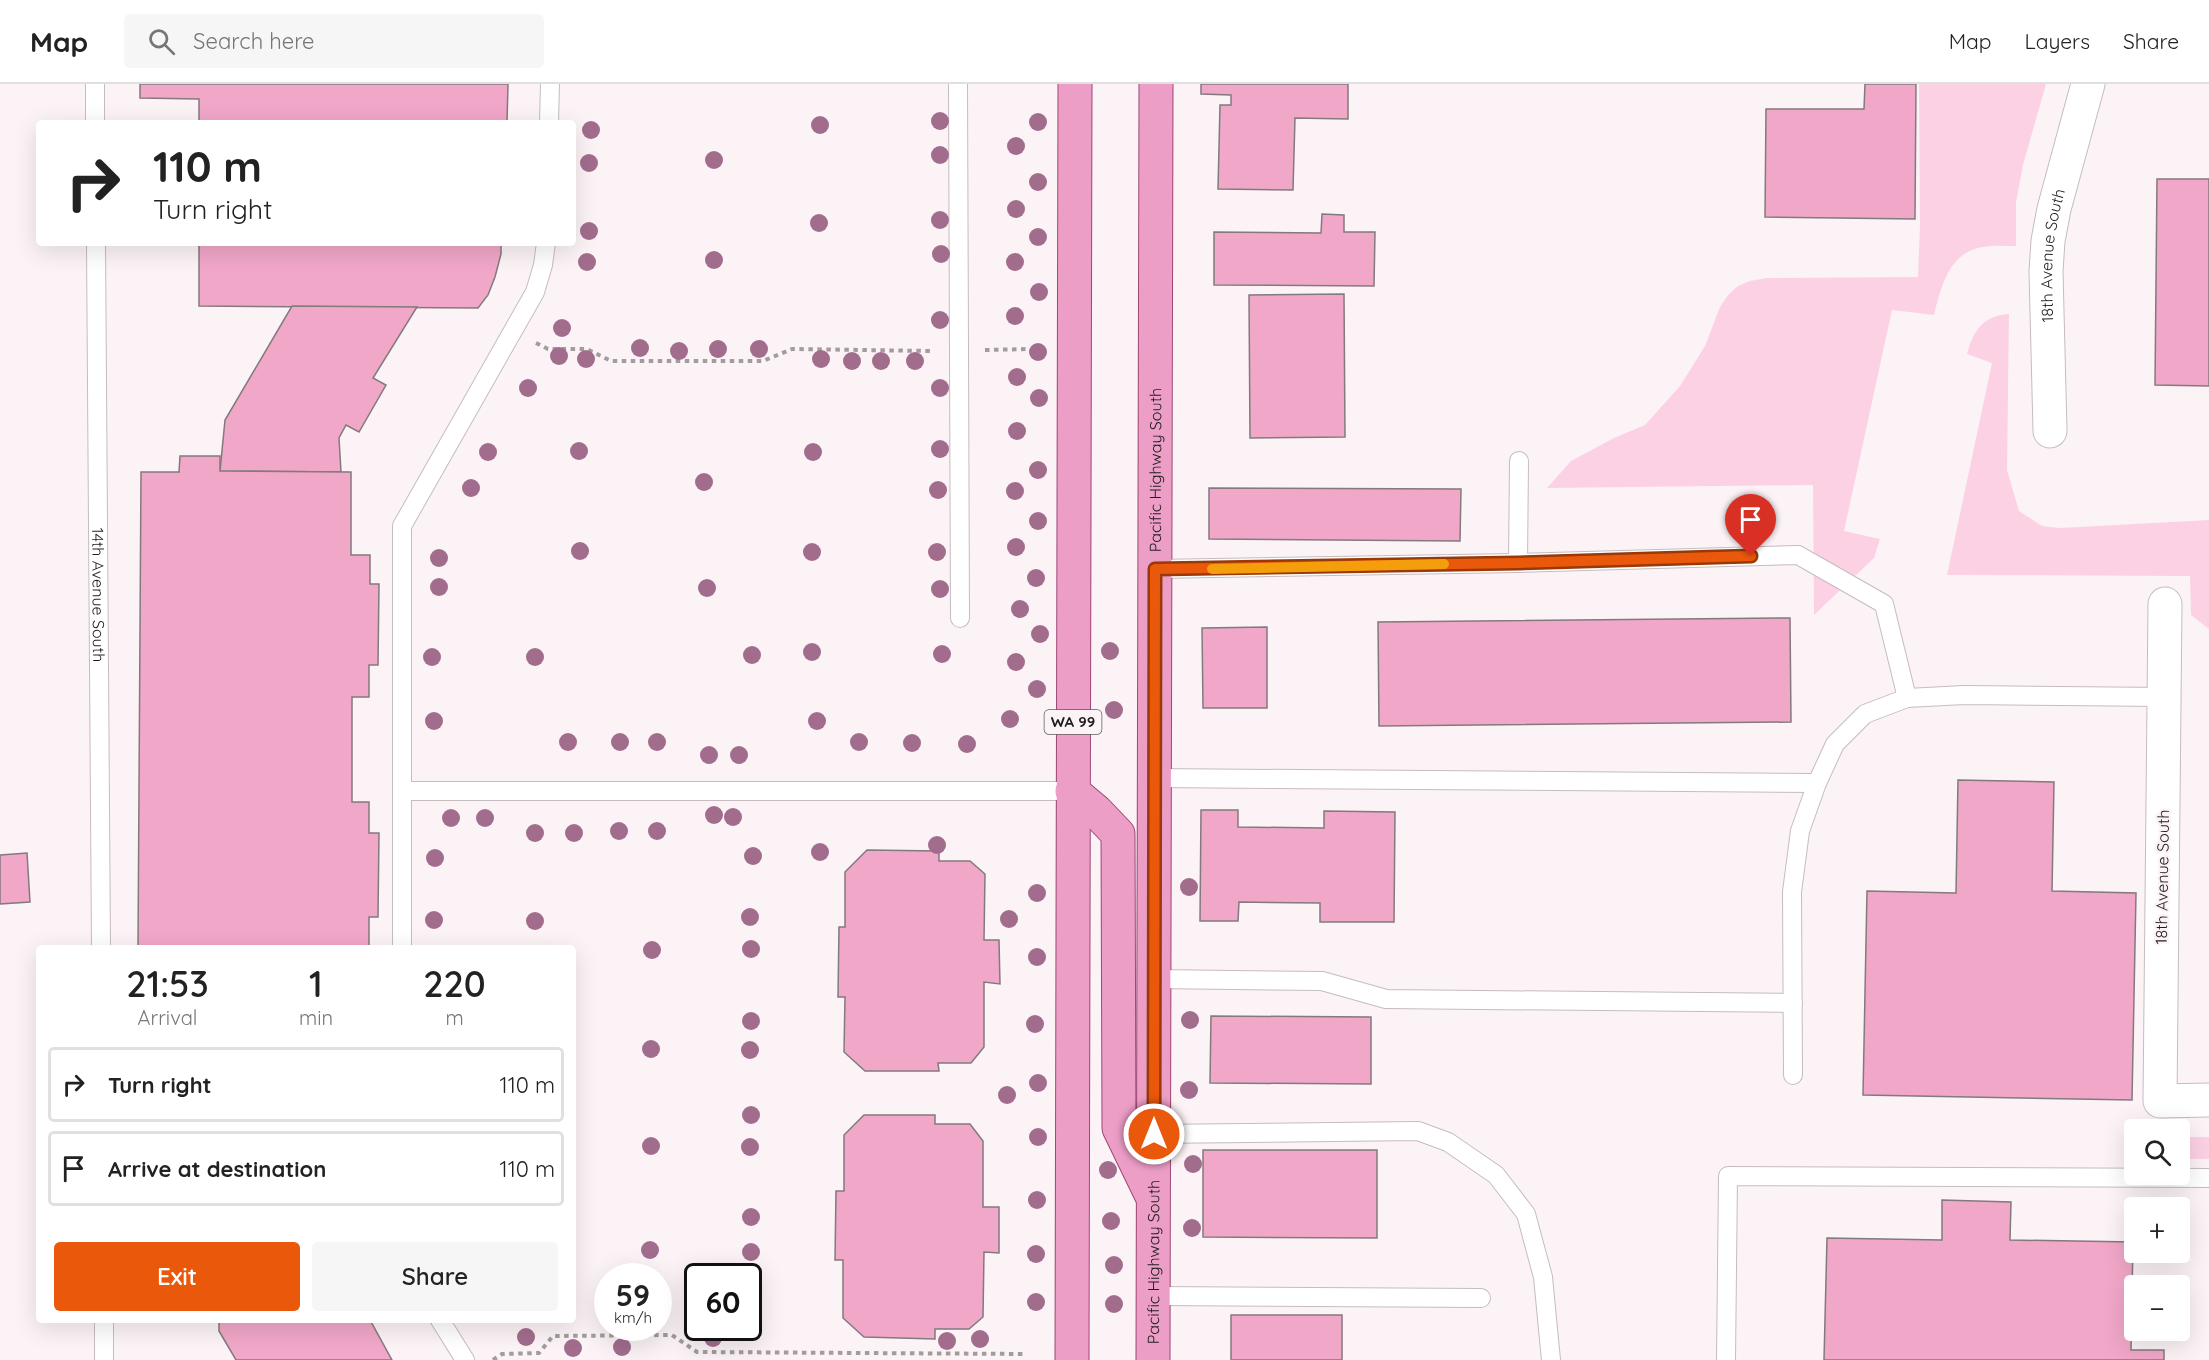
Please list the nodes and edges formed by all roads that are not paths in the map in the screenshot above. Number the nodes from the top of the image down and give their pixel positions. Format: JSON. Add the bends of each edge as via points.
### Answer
{"nodes":[{"id":1,"x":95,"y":84,"type":"edge"},
{"id":2,"x":549,"y":84,"type":"edge"},
{"id":3,"x":958,"y":84,"type":"edge"},
{"id":4,"x":1075,"y":84,"type":"edge"},
{"id":5,"x":1156,"y":84,"type":"edge"},
{"id":6,"x":2088,"y":84,"type":"edge"},
{"id":7,"x":95,"y":120,"type":"edge"},
{"id":8,"x":549,"y":120,"type":"edge"},
{"id":9,"x":96,"y":246,"type":"edge"},
{"id":10,"x":546,"y":246,"type":"edge"},
{"id":11,"x":2050,"y":431,"type":"dead end"},
{"id":12,"x":1519,"y":461,"type":"dead end"},
{"id":13,"x":1518,"y":563,"type":"junction"},
{"id":14,"x":1155,"y":569,"type":"junction"},
{"id":15,"x":2165,"y":604,"type":"dead end"},
{"id":16,"x":960,"y":618,"type":"dead end"},
{"id":17,"x":2164,"y":697,"type":"junction"},
{"id":18,"x":1907,"y":698,"type":"junction"},
{"id":19,"x":1154,"y":778,"type":"junction"},
{"id":20,"x":1817,"y":783,"type":"junction"},
{"id":21,"x":402,"y":791,"type":"junction"},
{"id":22,"x":1072,"y":791,"type":"junction"},
{"id":23,"x":101,"y":945,"type":"edge"},
{"id":24,"x":402,"y":945,"type":"edge"},
{"id":25,"x":1155,"y":980,"type":"junction"},
{"id":26,"x":1793,"y":1003,"type":"junction"},
{"id":27,"x":1793,"y":1075,"type":"dead end"},
{"id":28,"x":2209,"y":1100,"type":"edge"},
{"id":29,"x":1154,"y":1134,"type":"junction"},
{"id":30,"x":2209,"y":1178,"type":"edge"},
{"id":31,"x":1154,"y":1201,"type":"junction"},
{"id":32,"x":1153,"y":1296,"type":"junction"},
{"id":33,"x":1481,"y":1298,"type":"dead end"},
{"id":34,"x":104,"y":1323,"type":"edge"},
{"id":35,"x":442,"y":1323,"type":"edge"},
{"id":36,"x":104,"y":1360,"type":"edge"},
{"id":37,"x":465,"y":1360,"type":"edge"},
{"id":38,"x":1072,"y":1360,"type":"edge"},
{"id":39,"x":1153,"y":1360,"type":"edge"},
{"id":40,"x":1551,"y":1360,"type":"edge"},
{"id":41,"x":1726,"y":1360,"type":"edge"}],
"edges":[{"from":1,"to":7,"type":"lane"},
{"from":2,"to":8,"type":"lane"},
{"from":3,"to":16,"type":"lane"},
{"from":4,"to":22,"type":"main road","number":"WA 99"},
{"from":5,"to":14,"type":"main road","name":"Pacific Highway South"},
{"from":6,"to":11,"type":"street","name":"18th Avenue South","via":[[2048,241]]},
{"from":9,"to":23,"type":"lane","name":"14th Avenue South"},
{"from":10,"to":21,"type":"lane","via":[[535,292],[402,526]]},
{"from":12,"to":13,"type":"lane"},
{"from":13,"to":14,"type":"lane"},
{"from":13,"to":18,"type":"lane","via":[[1798,555],[1884,604]]},
{"from":14,"to":19,"type":"main road","name":"Pacific Highway South"},
{"from":15,"to":17,"type":"street","name":"18th Avenue South"},
{"from":17,"to":18,"type":"lane"},
{"from":17,"to":28,"type":"street","name":"18th Avenue South","via":[[2160,1101]]},
{"from":18,"to":20,"type":"lane","via":[[1865,714],[1835,744]]},
{"from":19,"to":20,"type":"lane"},
{"from":19,"to":25,"type":"main road","name":"Pacific Highway South"},
{"from":20,"to":26,"type":"lane","via":[[1800,831],[1792,892]]},
{"from":21,"to":22,"type":"lane"},
{"from":21,"to":24,"type":"lane"},
{"from":22,"to":31,"type":"main road","via":[[1118,834],[1119,1128]]},
{"from":22,"to":38,"type":"main road","number":"WA 99"},
{"from":25,"to":26,"type":"lane","via":[[1322,981],[1386,999]]},
{"from":25,"to":29,"type":"main road","name":"Pacific Highway South"},
{"from":26,"to":27,"type":"lane"},
{"from":29,"to":31,"type":"main road","name":"Pacific Highway South"},
{"from":29,"to":40,"type":"lane","via":[[1418,1131],[1448,1142],[1496,1175],[1526,1214],[1543,1277]]},
{"from":30,"to":41,"type":"lane","via":[[1728,1176]]},
{"from":31,"to":32,"type":"main road","name":"Pacific Highway South"},
{"from":32,"to":33,"type":"lane"},
{"from":32,"to":39,"type":"main road","name":"Pacific Highway South"},
{"from":34,"to":36,"type":"lane"},
{"from":35,"to":37,"type":"lane"}]}
